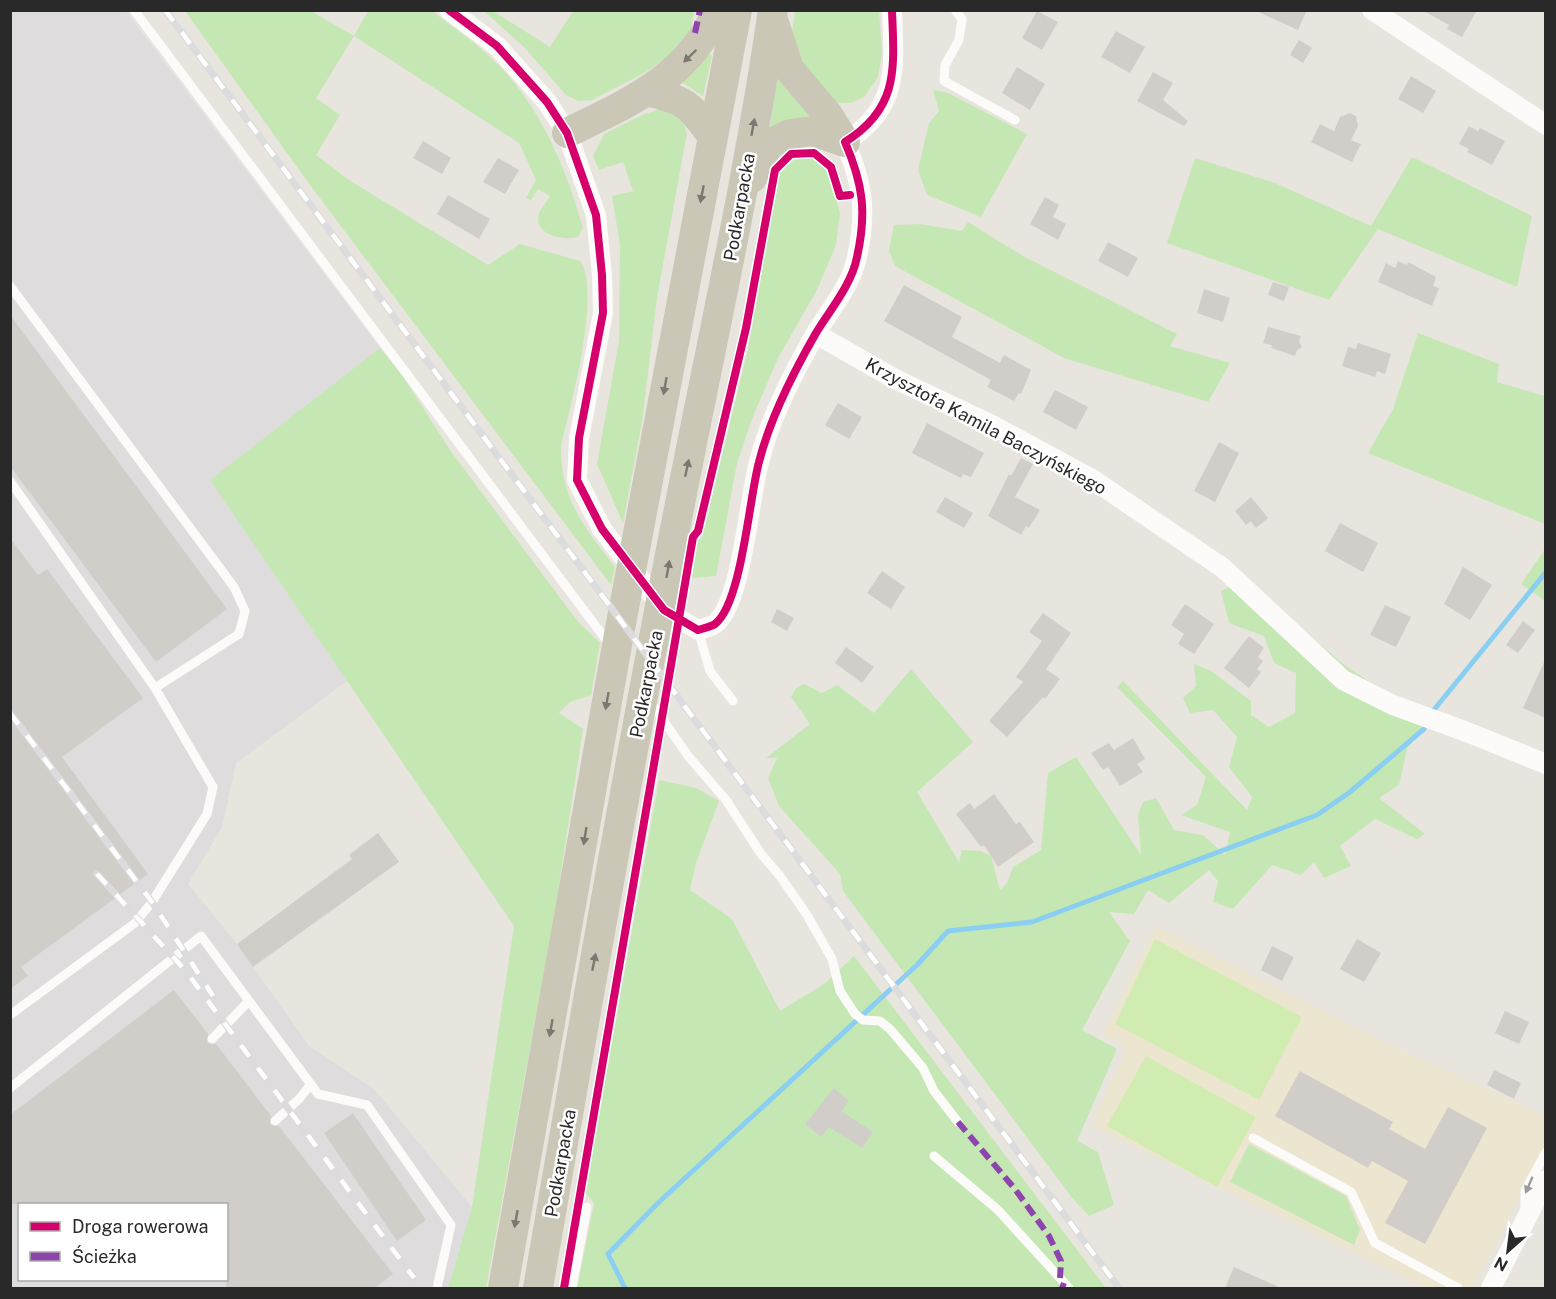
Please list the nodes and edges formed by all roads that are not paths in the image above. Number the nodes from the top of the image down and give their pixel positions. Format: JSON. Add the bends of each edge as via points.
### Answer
{"nodes":[{"id":1,"x":134,"y":10,"type":"edge"},
{"id":2,"x":449,"y":10,"type":"edge"},
{"id":3,"x":718,"y":10,"type":"edge"},
{"id":4,"x":737,"y":10,"type":"edge"},
{"id":5,"x":892,"y":10,"type":"edge"},
{"id":6,"x":955,"y":10,"type":"edge"},
{"id":7,"x":1372,"y":10,"type":"edge"},
{"id":8,"x":773,"y":14,"type":"edge"},
{"id":9,"x":650,"y":92,"type":"junction"},
{"id":10,"x":1015,"y":120,"type":"dead end"},
{"id":11,"x":1545,"y":125,"type":"edge"},
{"id":12,"x":567,"y":133,"type":"junction"},
{"id":13,"x":713,"y":137,"type":"junction"},
{"id":14,"x":845,"y":142,"type":"junction"},
{"id":15,"x":739,"y":205,"type":"junction"},
{"id":16,"x":11,"y":286,"type":"edge"},
{"id":17,"x":816,"y":334,"type":"junction"},
{"id":18,"x":10,"y":481,"type":"edge"},
{"id":19,"x":698,"y":630,"type":"junction"},
{"id":20,"x":623,"y":663,"type":"dead end"},
{"id":21,"x":636,"y":682,"type":"dead end"},
{"id":22,"x":155,"y":688,"type":"junction"},
{"id":23,"x":733,"y":701,"type":"dead end"},
{"id":24,"x":1545,"y":764,"type":"edge"},
{"id":25,"x":249,"y":1001,"type":"junction"},
{"id":26,"x":10,"y":1015,"type":"edge"},
{"id":27,"x":212,"y":1039,"type":"dead end"},
{"id":28,"x":311,"y":1084,"type":"junction"},
{"id":29,"x":10,"y":1088,"type":"edge"},
{"id":30,"x":275,"y":1121,"type":"dead end"},
{"id":31,"x":958,"y":1122,"type":"dead end"},
{"id":32,"x":1253,"y":1138,"type":"dead end"},
{"id":33,"x":1545,"y":1152,"type":"edge"},
{"id":34,"x":934,"y":1156,"type":"dead end"},
{"id":35,"x":1545,"y":1180,"type":"edge"},
{"id":36,"x":587,"y":1207,"type":"dead end"},
{"id":37,"x":1525,"y":1220,"type":"junction"},
{"id":38,"x":436,"y":1288,"type":"edge"},
{"id":39,"x":503,"y":1288,"type":"edge"},
{"id":40,"x":538,"y":1288,"type":"edge"},
{"id":41,"x":572,"y":1288,"type":"edge"},
{"id":42,"x":1069,"y":1288,"type":"edge"},
{"id":43,"x":1458,"y":1288,"type":"edge"},
{"id":44,"x":1491,"y":1288,"type":"edge"}],
"edges":[{"from":1,"to":20,"type":"lane"},
{"from":2,"to":12,"type":"street","via":[[497,46],[547,102]]},
{"from":3,"to":9,"type":"main road","one_way":true,"via":[[698,49]]},
{"from":4,"to":13,"type":"main road","name":"Podkarpacka"},
{"from":5,"to":14,"type":"street","via":[[894,71],[886,99],[869,124]]},
{"from":6,"to":10,"type":"lane","via":[[962,19],[959,40],[945,65],[944,81]]},
{"from":7,"to":11,"type":"street"},
{"from":8,"to":14,"type":"main road","via":[[789,69]]},
{"from":15,"to":8,"type":"main road","name":"Podkarpacka","one_way":true},
{"from":9,"to":12,"type":"main road"},
{"from":9,"to":13,"type":"main road","via":[[675,98],[693,108]]},
{"from":12,"to":19,"type":"street","via":[[596,215],[603,285],[603,313],[579,438],[577,480],[602,529],[664,610]]},
{"from":13,"to":39,"type":"main road","name":"Podkarpacka","one_way":true},
{"from":14,"to":15,"type":"main road","via":[[813,131],[790,134],[769,144]]},
{"from":14,"to":17,"type":"street","via":[[859,174],[862,234],[857,261]]},
{"from":40,"to":15,"type":"main road","name":"Podkarpacka","one_way":true,"via":[[675,525]]},
{"from":16,"to":22,"type":"lane","via":[[234,587],[245,611],[239,634]]},
{"from":17,"to":19,"type":"street","via":[[775,414],[759,462],[735,591],[715,624]]},
{"from":17,"to":24,"type":"street","name":"Krzysztofa Kamila Baczyńskiego","via":[[895,380],[992,425],[1101,485],[1223,568],[1343,680],[1393,705]]},
{"from":18,"to":22,"type":"lane"},
{"from":19,"to":23,"type":"lane","via":[[710,671]]},
{"from":21,"to":31,"type":"lane","via":[[800,905],[832,959],[840,991],[859,1017],[880,1021],[890,1029],[923,1068],[934,1091]]},
{"from":22,"to":26,"type":"lane","via":[[213,787],[207,814],[135,923]]},
{"from":25,"to":27,"type":"lane"},
{"from":25,"to":28,"type":"lane"},
{"from":25,"to":29,"type":"lane","via":[[201,936]]},
{"from":28,"to":30,"type":"lane"},
{"from":28,"to":38,"type":"lane","via":[[318,1094],[367,1105],[451,1226]]},
{"from":32,"to":43,"type":"lane","via":[[1351,1192],[1375,1243]]},
{"from":33,"to":37,"type":"lane","one_way":true,"via":[[1526,1191]]},
{"from":34,"to":42,"type":"lane","via":[[998,1210]]},
{"from":35,"to":37,"type":"street"},
{"from":36,"to":41,"type":"lane"},
{"from":37,"to":44,"type":"street"}]}
